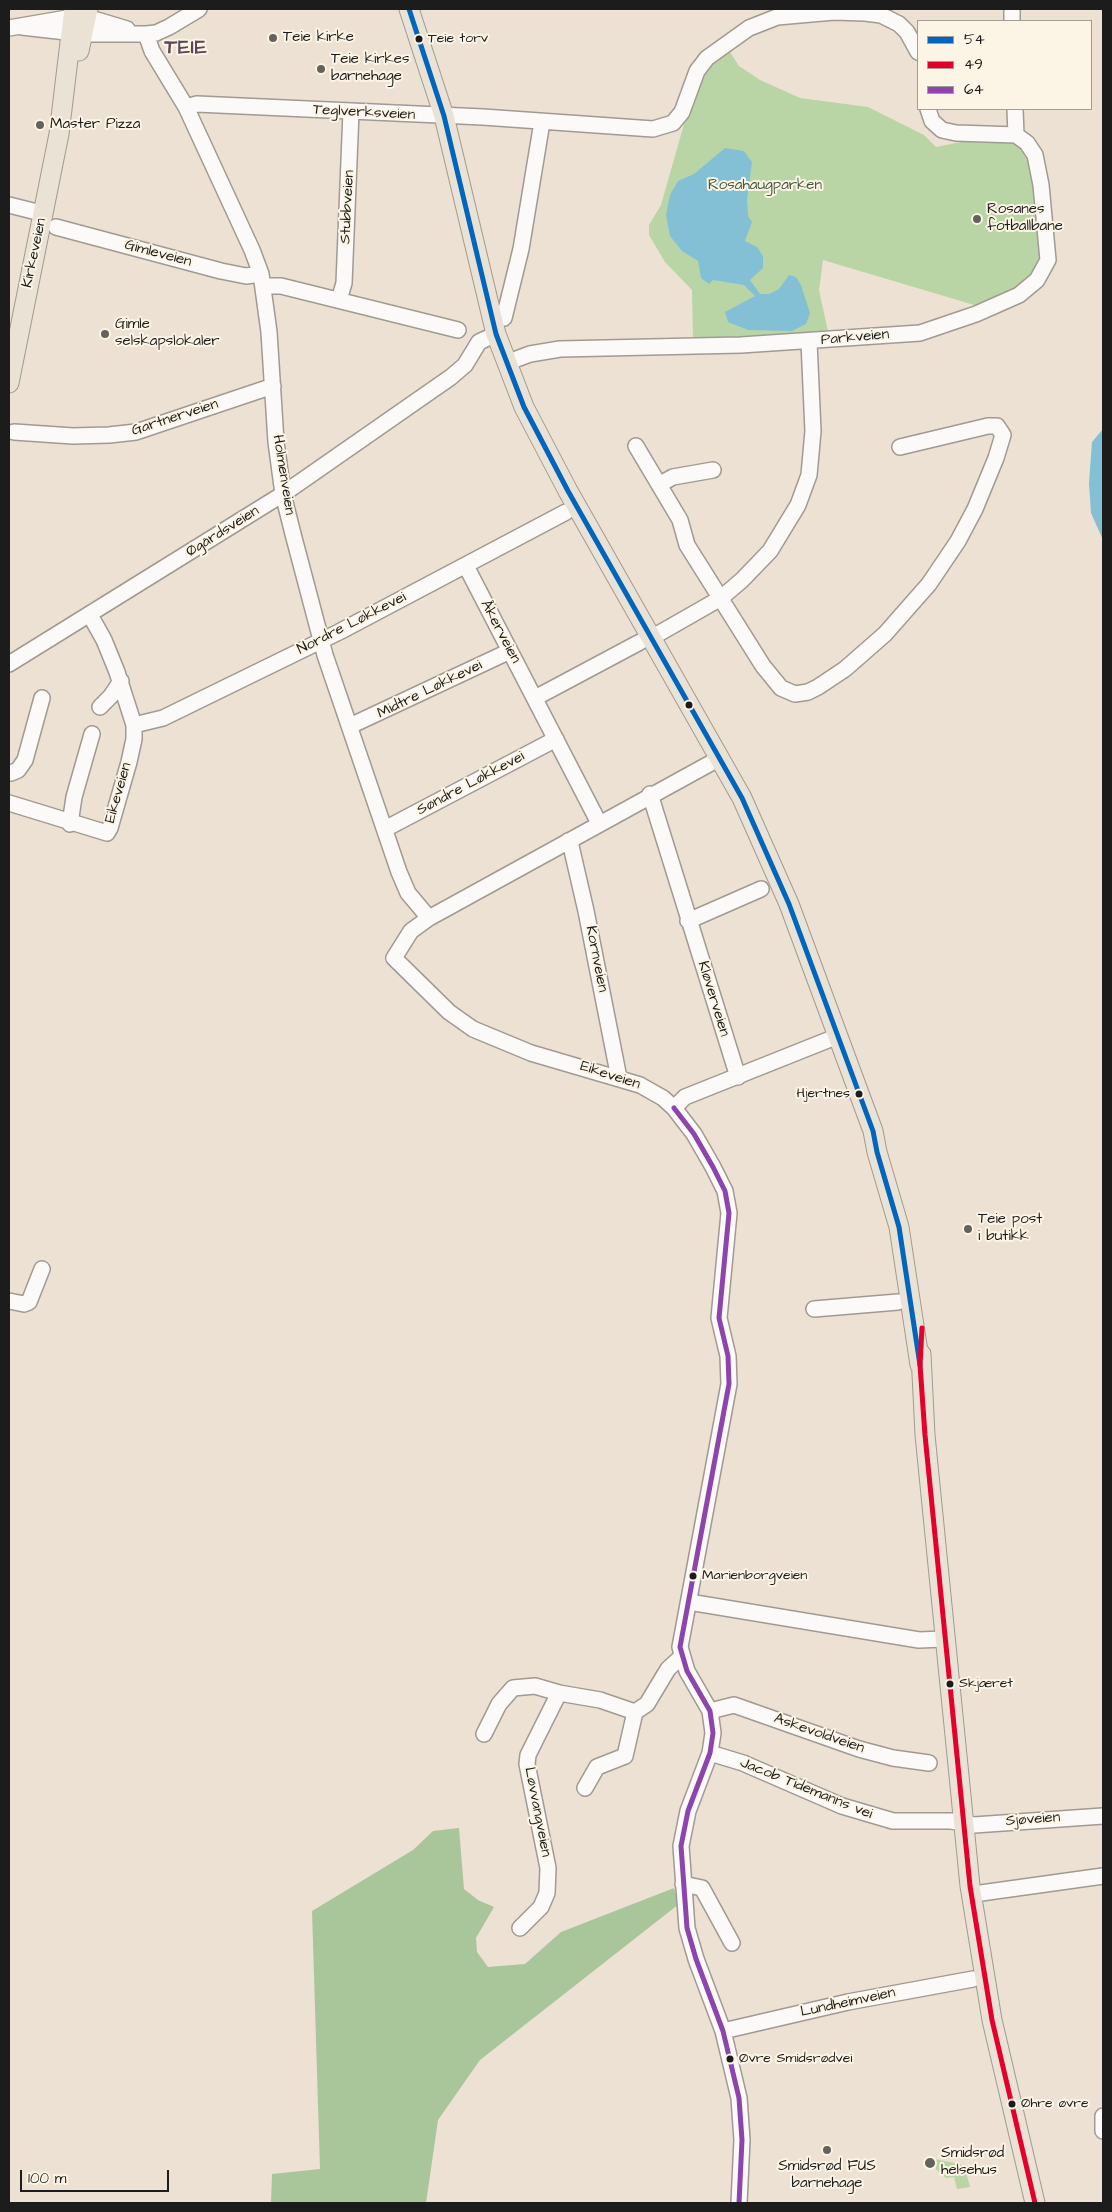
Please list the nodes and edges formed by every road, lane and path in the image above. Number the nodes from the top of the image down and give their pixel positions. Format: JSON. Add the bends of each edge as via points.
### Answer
{"nodes":[{"id":1,"x":199,"y":9,"type":"edge"},
{"id":2,"x":409,"y":9,"type":"edge"},
{"id":3,"x":893,"y":14,"type":"edge"},
{"id":4,"x":79,"y":21,"type":"edge"},
{"id":5,"x":15,"y":27,"type":"edge"},
{"id":6,"x":139,"y":33,"type":"junction"},
{"id":7,"x":917,"y":50,"type":"edge"},
{"id":8,"x":186,"y":107,"type":"junction"},
{"id":9,"x":928,"y":110,"type":"edge"},
{"id":10,"x":1015,"y":110,"type":"edge"},
{"id":11,"x":351,"y":112,"type":"junction"},
{"id":12,"x":444,"y":116,"type":"junction"},
{"id":13,"x":542,"y":122,"type":"junction"},
{"id":14,"x":1016,"y":135,"type":"junction"},
{"id":15,"x":9,"y":205,"type":"edge"},
{"id":16,"x":32,"y":211,"type":"dead end"},
{"id":17,"x":56,"y":227,"type":"dead end"},
{"id":18,"x":263,"y":280,"type":"junction"},
{"id":19,"x":339,"y":300,"type":"junction"},
{"id":20,"x":500,"y":326,"type":"junction"},
{"id":21,"x":458,"y":330,"type":"dead end"},
{"id":22,"x":809,"y":342,"type":"junction"},
{"id":23,"x":506,"y":363,"type":"junction"},
{"id":24,"x":9,"y":383,"type":"edge"},
{"id":25,"x":272,"y":386,"type":"junction"},
{"id":26,"x":14,"y":432,"type":"dead end"},
{"id":27,"x":636,"y":446,"type":"dead end"},
{"id":28,"x":900,"y":447,"type":"dead end"},
{"id":29,"x":713,"y":470,"type":"dead end"},
{"id":30,"x":660,"y":484,"type":"junction"},
{"id":31,"x":282,"y":494,"type":"junction"},
{"id":32,"x":566,"y":512,"type":"dead end"},
{"id":33,"x":466,"y":566,"type":"junction"},
{"id":34,"x":720,"y":598,"type":"junction"},
{"id":35,"x":90,"y":615,"type":"junction"},
{"id":36,"x":320,"y":639,"type":"junction"},
{"id":37,"x":646,"y":640,"type":"junction"},
{"id":38,"x":510,"y":650,"type":"junction"},
{"id":39,"x":9,"y":664,"type":"edge"},
{"id":40,"x":121,"y":681,"type":"junction"},
{"id":41,"x":42,"y":698,"type":"dead end"},
{"id":42,"x":535,"y":698,"type":"junction"},
{"id":43,"x":100,"y":707,"type":"dead end"},
{"id":44,"x":134,"y":725,"type":"junction"},
{"id":45,"x":350,"y":726,"type":"junction"},
{"id":46,"x":92,"y":734,"type":"dead end"},
{"id":47,"x":556,"y":739,"type":"junction"},
{"id":48,"x":720,"y":758,"type":"junction"},
{"id":49,"x":11,"y":773,"type":"dead end"},
{"id":50,"x":650,"y":794,"type":"junction"},
{"id":51,"x":9,"y":803,"type":"edge"},
{"id":52,"x":599,"y":823,"type":"junction"},
{"id":53,"x":70,"y":824,"type":"junction"},
{"id":54,"x":385,"y":829,"type":"junction"},
{"id":55,"x":568,"y":841,"type":"junction"},
{"id":56,"x":762,"y":889,"type":"dead end"},
{"id":57,"x":429,"y":918,"type":"junction"},
{"id":58,"x":688,"y":921,"type":"junction"},
{"id":59,"x":838,"y":1036,"type":"junction"},
{"id":60,"x":738,"y":1077,"type":"junction"},
{"id":61,"x":619,"y":1078,"type":"junction"},
{"id":62,"x":674,"y":1108,"type":"junction"},
{"id":63,"x":42,"y":1269,"type":"dead end"},
{"id":64,"x":9,"y":1301,"type":"edge"},
{"id":65,"x":898,"y":1302,"type":"dead end"},
{"id":66,"x":814,"y":1309,"type":"dead end"},
{"id":67,"x":689,"y":1602,"type":"junction"},
{"id":68,"x":944,"y":1639,"type":"junction"},
{"id":69,"x":681,"y":1656,"type":"junction"},
{"id":70,"x":560,"y":1693,"type":"junction"},
{"id":71,"x":710,"y":1711,"type":"junction"},
{"id":72,"x":635,"y":1712,"type":"junction"},
{"id":73,"x":484,"y":1734,"type":"dead end"},
{"id":74,"x":710,"y":1753,"type":"junction"},
{"id":75,"x":929,"y":1763,"type":"dead end"},
{"id":76,"x":585,"y":1788,"type":"dead end"},
{"id":77,"x":1103,"y":1816,"type":"edge"},
{"id":78,"x":962,"y":1823,"type":"junction"},
{"id":79,"x":1103,"y":1876,"type":"edge"},
{"id":80,"x":683,"y":1884,"type":"junction"},
{"id":81,"x":981,"y":1893,"type":"dead end"},
{"id":82,"x":520,"y":1928,"type":"dead end"},
{"id":83,"x":732,"y":1943,"type":"dead end"},
{"id":84,"x":973,"y":1979,"type":"dead end"},
{"id":85,"x":723,"y":2030,"type":"junction"},
{"id":86,"x":1103,"y":2116,"type":"edge"},
{"id":87,"x":1103,"y":2130,"type":"edge"},
{"id":88,"x":1028,"y":2167,"type":"junction"},
{"id":89,"x":739,"y":2203,"type":"edge"},
{"id":90,"x":1035,"y":2203,"type":"edge"},
{"id":91,"x":1043,"y":2203,"type":"edge"}],
"edges":[{"from":1,"to":6,"type":"street","via":[[156,33]]},
{"from":2,"to":12,"type":"main road"},
{"from":3,"to":7,"type":"street"},
{"from":3,"to":13,"type":"street","name":"Teglverksveien","via":[[834,12],[764,20],[707,58],[697,71],[682,112],[673,123],[664,127]]},
{"from":4,"to":5,"type":"street","via":[[54,19]]},
{"from":4,"to":6,"type":"street","via":[[126,35]]},
{"from":4,"to":24,"type":"main road","name":"Kirkeveien"},
{"from":6,"to":8,"type":"street","name":"Holmenveien"},
{"from":8,"to":11,"type":"street","name":"Teglverksveien","via":[[197,104]]},
{"from":8,"to":18,"type":"street","name":"Holmenveien"},
{"from":9,"to":14,"type":"street","via":[[932,121],[942,130]]},
{"from":10,"to":14,"type":"street"},
{"from":11,"to":12,"type":"street","name":"Teglverksveien"},
{"from":11,"to":19,"type":"street","name":"Stubbveien","via":[[344,284]]},
{"from":12,"to":13,"type":"street","name":"Teglverksveien"},
{"from":12,"to":20,"type":"main road"},
{"from":13,"to":20,"type":"street","via":[[521,249]]},
{"from":14,"to":22,"type":"street","name":"Parkveien","via":[[1035,155],[1041,185],[1048,260],[1037,280],[1006,302],[933,330]]},
{"from":15,"to":16,"type":"street","name":"Kirkeveien"},
{"from":17,"to":18,"type":"street","name":"Gimleveien"},
{"from":18,"to":19,"type":"street","name":"Gimleveien"},
{"from":18,"to":25,"type":"street","name":"Holmenveien"},
{"from":19,"to":21,"type":"street","name":"Gimleveien"},
{"from":20,"to":23,"type":"main road"},
{"from":20,"to":31,"type":"street","name":"Øgårdsveien","via":[[479,342],[466,365],[451,377]]},
{"from":22,"to":23,"type":"street","name":"Parkveien","via":[[560,349],[530,354]]},
{"from":22,"to":34,"type":"street","via":[[813,431],[809,475],[803,494],[770,551]]},
{"from":23,"to":37,"type":"main road","via":[[548,455]]},
{"from":25,"to":26,"type":"street","name":"Gartnerveien","via":[[136,432],[91,436]]},
{"from":25,"to":31,"type":"street","name":"Holmenveien"},
{"from":27,"to":30,"type":"street"},
{"from":28,"to":34,"type":"street","via":[[988,426],[997,426],[1003,435],[988,480],[958,541],[911,606],[865,652],[818,687],[804,693],[787,691],[772,679]]},
{"from":29,"to":30,"type":"street","via":[[673,477]]},
{"from":30,"to":34,"type":"street","via":[[680,520],[687,545]]},
{"from":31,"to":35,"type":"street","name":"Øgårdsveien"},
{"from":31,"to":36,"type":"street","name":"Holmenveien"},
{"from":32,"to":33,"type":"street","name":"Nordre Løkkevei"},
{"from":33,"to":36,"type":"street","name":"Nordre Løkkevei"},
{"from":33,"to":38,"type":"street","name":"Åkerveien"},
{"from":34,"to":37,"type":"street"},
{"from":35,"to":39,"type":"street","name":"Øgårdsveien"},
{"from":35,"to":40,"type":"street","name":"Eikeveien"},
{"from":36,"to":44,"type":"street","name":"Nordre Løkkevei","via":[[163,718]]},
{"from":36,"to":45,"type":"street","name":"Holmenveien"},
{"from":37,"to":42,"type":"street"},
{"from":37,"to":48,"type":"main road"},
{"from":38,"to":42,"type":"street","name":"Åkerveien"},
{"from":38,"to":45,"type":"street","name":"Midtre Løkkevei"},
{"from":40,"to":43,"type":"street"},
{"from":40,"to":44,"type":"street","name":"Eikeveien"},
{"from":41,"to":49,"type":"street","via":[[25,760],[18,770]]},
{"from":42,"to":47,"type":"street","name":"Åkerveien"},
{"from":44,"to":53,"type":"street","name":"Eikeveien","via":[[134,739],[107,833]]},
{"from":45,"to":54,"type":"street","name":"Holmenveien"},
{"from":46,"to":53,"type":"street","via":[[74,797]]},
{"from":47,"to":52,"type":"street","name":"Åkerveien"},
{"from":47,"to":54,"type":"street","name":"Søndre Løkkevei"},
{"from":48,"to":50,"type":"street"},
{"from":48,"to":59,"type":"main road","via":[[767,850]]},
{"from":50,"to":52,"type":"street"},
{"from":50,"to":58,"type":"street","name":"Kløverveien"},
{"from":51,"to":53,"type":"street","name":"Eikeveien"},
{"from":52,"to":55,"type":"street"},
{"from":54,"to":57,"type":"street","name":"Holmenveien","via":[[408,893]]},
{"from":55,"to":57,"type":"street"},
{"from":55,"to":61,"type":"street","name":"Kornveien","via":[[586,911]]},
{"from":56,"to":58,"type":"street"},
{"from":57,"to":61,"type":"street","name":"Eikeveien","via":[[411,930],[394,958],[449,1012],[473,1028],[531,1053]]},
{"from":58,"to":60,"type":"street","name":"Kløverveien"},
{"from":59,"to":60,"type":"street"},
{"from":59,"to":68,"type":"main road","via":[[872,1131],[884,1150],[900,1190],[913,1244],[921,1292],[920,1365]]},
{"from":60,"to":62,"type":"street","via":[[685,1097]]},
{"from":61,"to":62,"type":"street","name":"Eikeveien","via":[[651,1090]]},
{"from":62,"to":67,"type":"street","via":[[713,1167],[725,1191],[729,1212],[719,1318],[728,1356],[729,1384]]},
{"from":63,"to":64,"type":"street","via":[[29,1302]]},
{"from":65,"to":66,"type":"street"},
{"from":67,"to":68,"type":"street","via":[[919,1640]]},
{"from":67,"to":69,"type":"street"},
{"from":68,"to":78,"type":"main road"},
{"from":69,"to":71,"type":"street"},
{"from":69,"to":72,"type":"street","via":[[668,1670],[647,1704]]},
{"from":70,"to":72,"type":"street","via":[[600,1700]]},
{"from":70,"to":73,"type":"street","via":[[535,1686],[513,1688],[499,1704]]},
{"from":70,"to":82,"type":"street","name":"Løvvangveien","via":[[528,1755],[527,1764],[548,1868],[547,1893],[541,1907]]},
{"from":71,"to":74,"type":"street","via":[[713,1733]]},
{"from":71,"to":75,"type":"street","name":"Askevoldveien","via":[[734,1705],[859,1749]]},
{"from":72,"to":76,"type":"street","via":[[625,1756],[597,1767]]},
{"from":74,"to":78,"type":"street","name":"Jacob Tidemanns vei","via":[[743,1763],[865,1814],[893,1821]]},
{"from":74,"to":80,"type":"street","via":[[682,1832]]},
{"from":77,"to":78,"type":"street","name":"Sjøveien","via":[[974,1825]]},
{"from":78,"to":88,"type":"main road","via":[[992,2020]]},
{"from":79,"to":81,"type":"street"},
{"from":80,"to":83,"type":"street","via":[[702,1888]]},
{"from":80,"to":85,"type":"street","via":[[692,1944]]},
{"from":84,"to":85,"type":"street","name":"Lundheimveien"},
{"from":85,"to":89,"type":"street","via":[[740,2112]]},
{"from":86,"to":87,"type":"street"},
{"from":88,"to":90,"type":"main road"},
{"from":88,"to":91,"type":"main road"}]}
